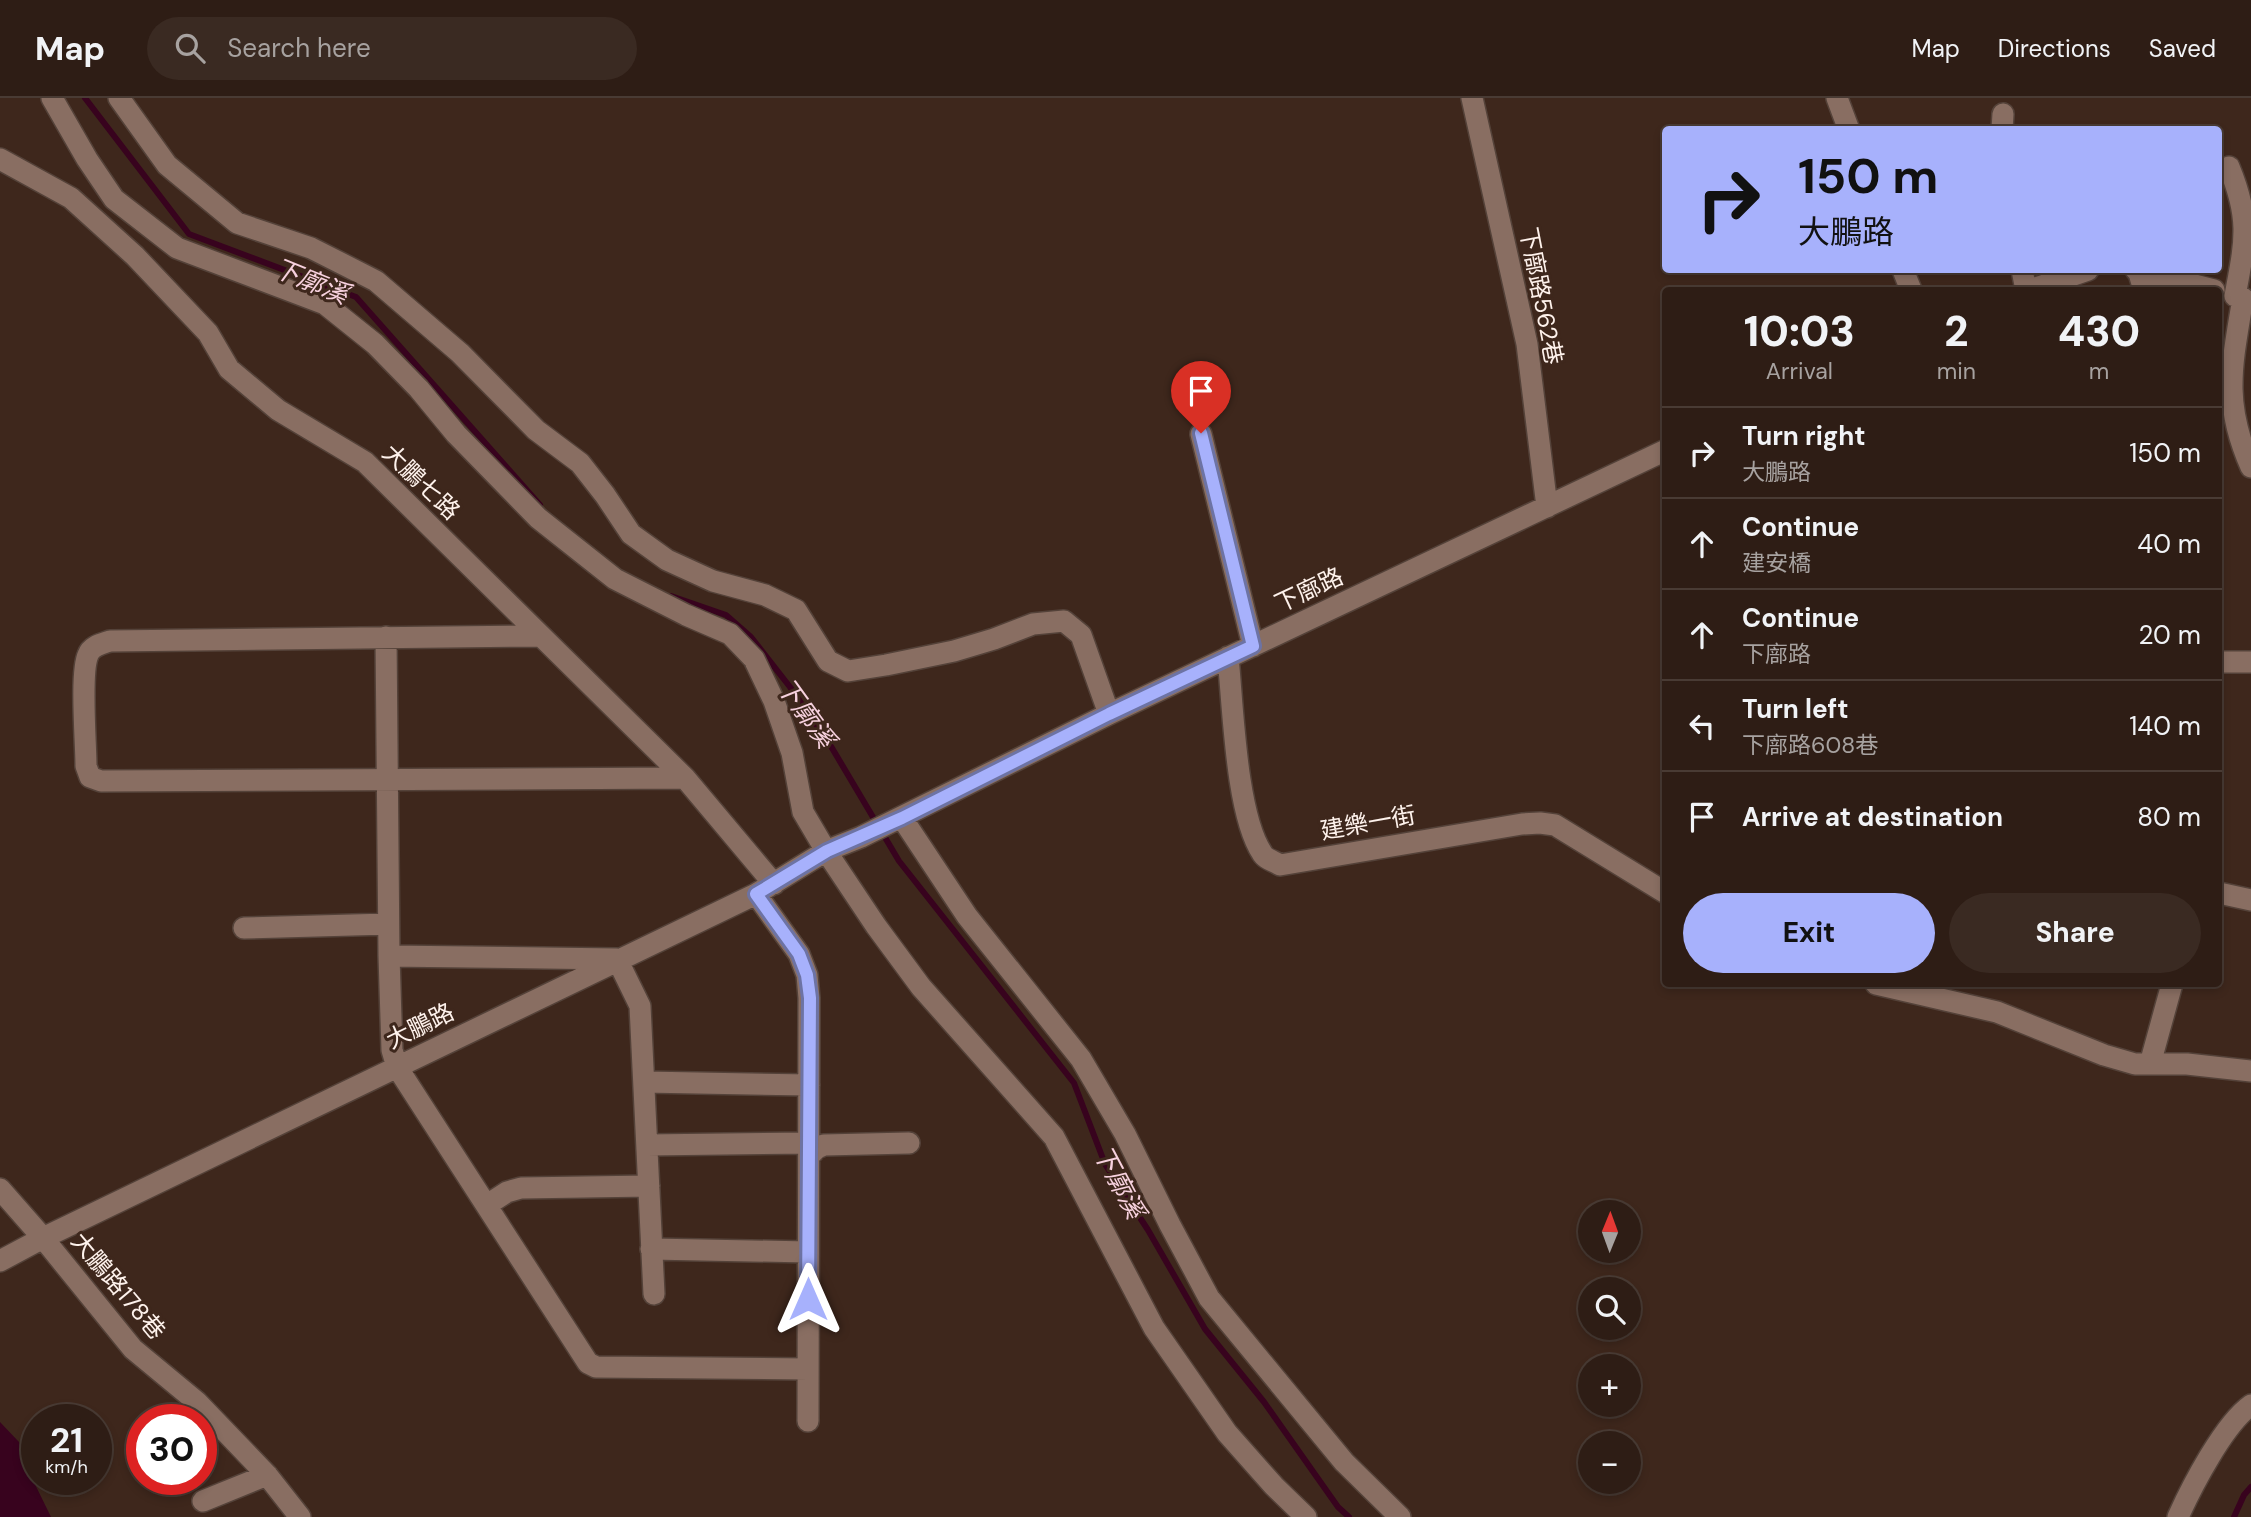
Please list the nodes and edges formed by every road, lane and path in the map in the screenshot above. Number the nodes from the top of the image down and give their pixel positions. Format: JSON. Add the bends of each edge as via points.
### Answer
{"nodes":[{"id":1,"x":52,"y":98,"type":"edge"},
{"id":2,"x":120,"y":98,"type":"edge"},
{"id":3,"x":1472,"y":98,"type":"edge"},
{"id":4,"x":1837,"y":98,"type":"edge"},
{"id":5,"x":1848,"y":126,"type":"edge"},
{"id":6,"x":0,"y":159,"type":"edge"},
{"id":7,"x":2229,"y":167,"type":"dead end"},
{"id":8,"x":2079,"y":273,"type":"edge"},
{"id":9,"x":2168,"y":274,"type":"edge"},
{"id":10,"x":2037,"y":287,"type":"edge"},
{"id":11,"x":2208,"y":287,"type":"edge"},
{"id":12,"x":2232,"y":295,"type":"edge"},
{"id":13,"x":1201,"y":433,"type":"dead end"},
{"id":14,"x":1662,"y":452,"type":"edge"},
{"id":15,"x":2251,"y":467,"type":"edge"},
{"id":16,"x":1547,"y":507,"type":"junction"},
{"id":17,"x":386,"y":636,"type":"junction"},
{"id":18,"x":539,"y":636,"type":"junction"},
{"id":19,"x":1253,"y":646,"type":"junction"},
{"id":20,"x":1228,"y":657,"type":"junction"},
{"id":21,"x":2222,"y":662,"type":"edge"},
{"id":22,"x":2251,"y":662,"type":"edge"},
{"id":23,"x":1109,"y":714,"type":"junction"},
{"id":24,"x":685,"y":778,"type":"junction"},
{"id":25,"x":386,"y":779,"type":"junction"},
{"id":26,"x":902,"y":818,"type":"junction"},
{"id":27,"x":861,"y":837,"type":"joint"},
{"id":28,"x":827,"y":851,"type":"junction"},
{"id":29,"x":765,"y":889,"type":"junction"},
{"id":30,"x":1662,"y":890,"type":"edge"},
{"id":31,"x":2222,"y":894,"type":"edge"},
{"id":32,"x":2251,"y":900,"type":"edge"},
{"id":33,"x":388,"y":924,"type":"junction"},
{"id":34,"x":244,"y":928,"type":"dead end"},
{"id":35,"x":388,"y":956,"type":"junction"},
{"id":36,"x":617,"y":959,"type":"junction"},
{"id":37,"x":1889,"y":987,"type":"edge"},
{"id":38,"x":2171,"y":987,"type":"edge"},
{"id":39,"x":2150,"y":1064,"type":"junction"},
{"id":40,"x":397,"y":1067,"type":"junction"},
{"id":41,"x":2251,"y":1071,"type":"edge"},
{"id":42,"x":644,"y":1082,"type":"junction"},
{"id":43,"x":809,"y":1085,"type":"junction"},
{"id":44,"x":909,"y":1143,"type":"dead end"},
{"id":45,"x":647,"y":1145,"type":"junction"},
{"id":46,"x":809,"y":1149,"type":"junction"},
{"id":47,"x":649,"y":1186,"type":"junction"},
{"id":48,"x":0,"y":1189,"type":"edge"},
{"id":49,"x":487,"y":1205,"type":"junction"},
{"id":50,"x":43,"y":1238,"type":"junction"},
{"id":51,"x":651,"y":1249,"type":"junction"},
{"id":52,"x":808,"y":1252,"type":"junction"},
{"id":53,"x":0,"y":1261,"type":"edge"},
{"id":54,"x":654,"y":1294,"type":"dead end"},
{"id":55,"x":808,"y":1369,"type":"junction"},
{"id":56,"x":2251,"y":1405,"type":"edge"},
{"id":57,"x":808,"y":1421,"type":"dead end"},
{"id":58,"x":267,"y":1475,"type":"junction"},
{"id":59,"x":203,"y":1501,"type":"dead end"},
{"id":60,"x":300,"y":1517,"type":"edge"},
{"id":61,"x":1306,"y":1517,"type":"edge"},
{"id":62,"x":1400,"y":1517,"type":"edge"},
{"id":63,"x":2178,"y":1517,"type":"edge"}],
"edges":[{"from":1,"to":28,"type":"street","via":[[114,199],[177,248],[325,304],[375,344],[538,518],[615,579],[730,634],[754,659],[774,701],[792,753],[803,812]]},
{"from":2,"to":23,"type":"street","via":[[167,165],[237,223],[311,248],[376,281],[460,353],[536,430],[580,463],[631,534],[667,560],[701,576],[765,595],[796,610],[828,661],[848,671],[886,666],[954,651],[1033,624],[1064,621],[1081,635]]},
{"from":3,"to":16,"type":"street","name":"下廍路562巷","via":[[1527,344]]},
{"from":4,"to":5,"type":"street"},
{"from":6,"to":18,"type":"street","name":"大鵬七路","via":[[71,198],[208,333],[229,369],[278,410],[365,462]]},
{"from":7,"to":12,"type":"street","via":[[2240,192],[2247,235]]},
{"from":8,"to":10,"type":"street"},
{"from":9,"to":11,"type":"street"},
{"from":12,"to":15,"type":"street","via":[[2232,406],[2238,439]]},
{"from":13,"to":19,"type":"street"},
{"from":14,"to":16,"type":"street","name":"下廍路"},
{"from":16,"to":19,"type":"street","name":"下廍路"},
{"from":17,"to":18,"type":"street"},
{"from":17,"to":25,"type":"street"},
{"from":17,"to":25,"type":"street","via":[[110,640],[88,654],[85,670],[86,766],[90,777],[101,781]]},
{"from":18,"to":24,"type":"street","name":"大鵬七路"},
{"from":19,"to":20,"type":"street","name":"下廍路"},
{"from":20,"to":23,"type":"street","name":"下廍路"},
{"from":20,"to":30,"type":"street","name":"建樂一街","via":[[1242,789],[1263,856],[1280,864],[1540,823],[1555,825]]},
{"from":21,"to":22,"type":"street"},
{"from":23,"to":26,"type":"street","name":"下廍路"},
{"from":24,"to":25,"type":"street"},
{"from":24,"to":29,"type":"street","name":"大鵬七路"},
{"from":25,"to":33,"type":"street"},
{"from":26,"to":27,"type":"street","name":"下廍路"},
{"from":26,"to":62,"type":"street","via":[[967,916],[1081,1059],[1209,1298],[1344,1462]]},
{"from":27,"to":28,"type":"street","name":"大鵬路"},
{"from":28,"to":29,"type":"street","name":"大鵬路"},
{"from":28,"to":61,"type":"street","via":[[921,987],[1054,1137],[1154,1328],[1227,1433]]},
{"from":29,"to":36,"type":"street","name":"大鵬路"},
{"from":29,"to":43,"type":"street","name":"大鵬七路","via":[[807,975]]},
{"from":31,"to":32,"type":"street"},
{"from":33,"to":34,"type":"street"},
{"from":33,"to":35,"type":"street"},
{"from":35,"to":36,"type":"street"},
{"from":35,"to":40,"type":"street"},
{"from":36,"to":40,"type":"street","name":"大鵬路"},
{"from":36,"to":42,"type":"street","via":[[640,1006]]},
{"from":37,"to":39,"type":"street","via":[[1997,1012],[2104,1055]]},
{"from":38,"to":39,"type":"street"},
{"from":39,"to":41,"type":"street"},
{"from":40,"to":49,"type":"street"},
{"from":40,"to":50,"type":"street","name":"大鵬路"},
{"from":42,"to":43,"type":"street"},
{"from":42,"to":45,"type":"street"},
{"from":43,"to":46,"type":"street","name":"大鵬七路"},
{"from":44,"to":46,"type":"street"},
{"from":45,"to":46,"type":"street"},
{"from":45,"to":47,"type":"street"},
{"from":46,"to":52,"type":"street","name":"大鵬七路"},
{"from":47,"to":49,"type":"street","via":[[521,1188]]},
{"from":47,"to":51,"type":"street"},
{"from":48,"to":50,"type":"street","name":"大鵬路178巷"},
{"from":49,"to":55,"type":"street","via":[[588,1363],[596,1367]]},
{"from":50,"to":53,"type":"street","name":"大鵬路"},
{"from":50,"to":58,"type":"street","name":"大鵬路178巷","via":[[133,1349],[197,1402]]},
{"from":51,"to":52,"type":"street"},
{"from":51,"to":54,"type":"street"},
{"from":52,"to":55,"type":"street","name":"大鵬七路"},
{"from":55,"to":57,"type":"street","name":"大鵬七路"},
{"from":56,"to":63,"type":"street","via":[[2213,1452]]},
{"from":58,"to":59,"type":"street"},
{"from":58,"to":60,"type":"street","name":"大鵬路178巷"}]}
